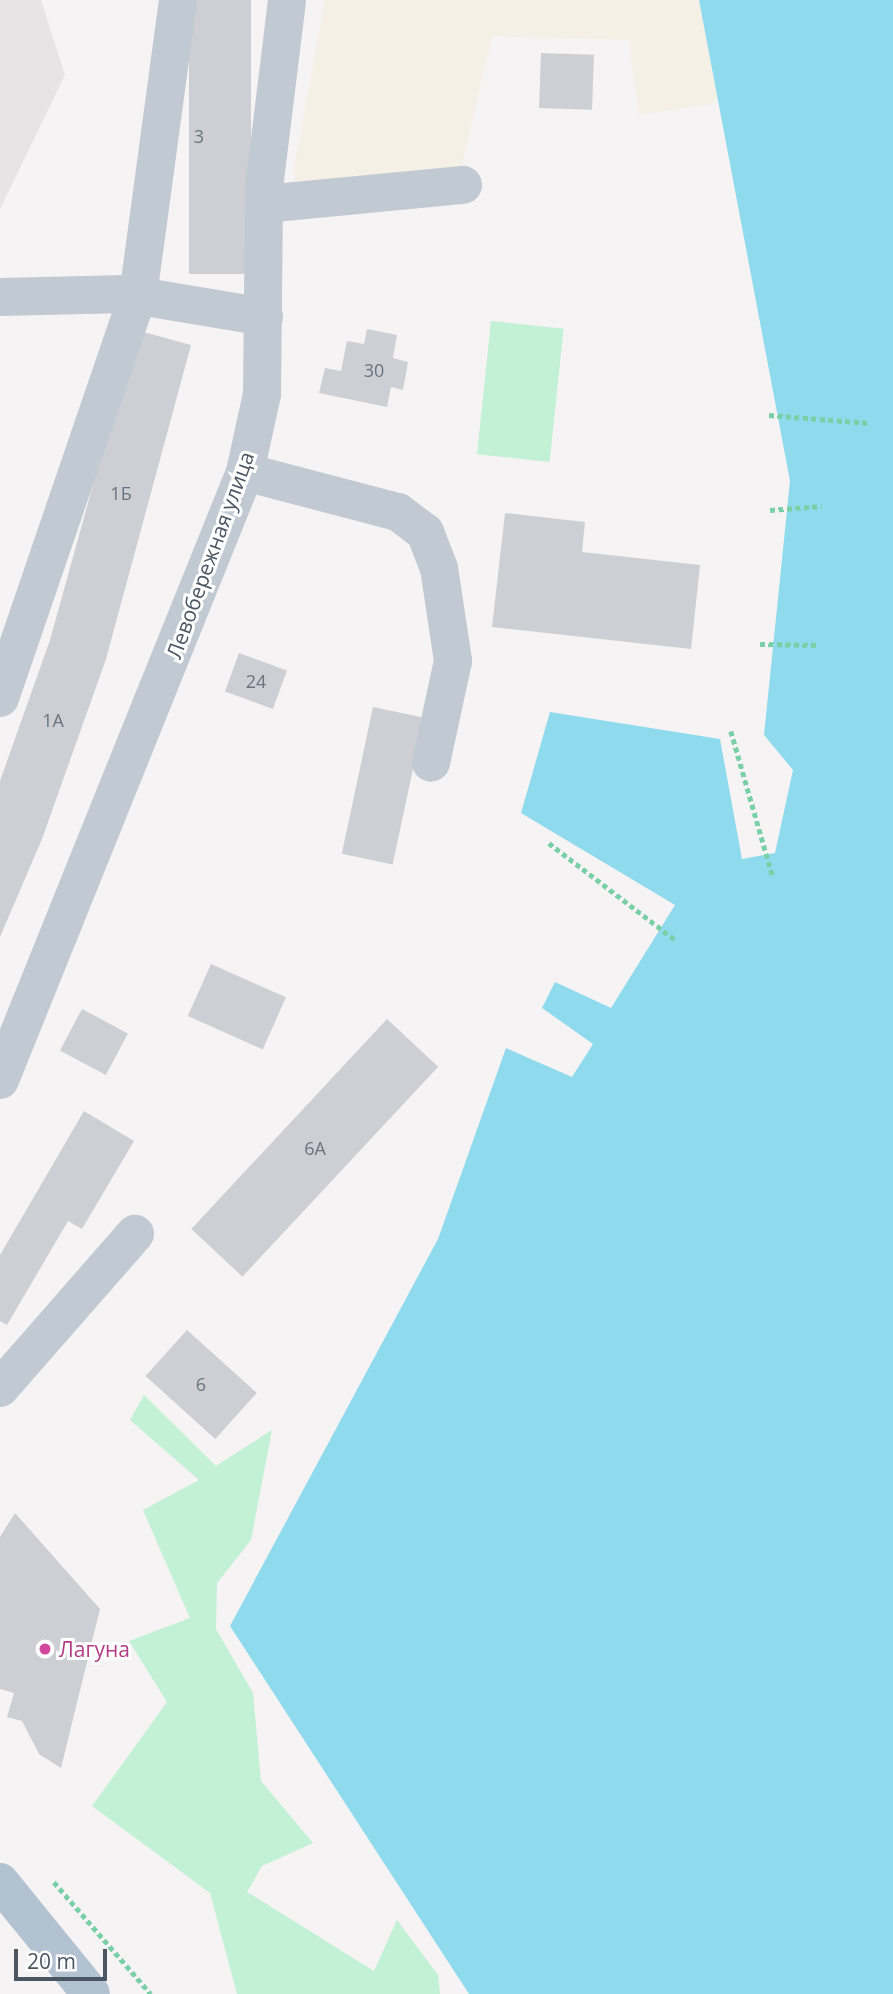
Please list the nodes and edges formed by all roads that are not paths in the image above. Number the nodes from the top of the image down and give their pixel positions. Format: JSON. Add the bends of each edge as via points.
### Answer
{"nodes":[{"id":1,"x":178,"y":0,"type":"edge"},
{"id":2,"x":287,"y":0,"type":"edge"},
{"id":3,"x":463,"y":186,"type":"dead end"},
{"id":4,"x":264,"y":204,"type":"junction"},
{"id":5,"x":138,"y":296,"type":"junction"},
{"id":6,"x":0,"y":297,"type":"edge"},
{"id":7,"x":264,"y":317,"type":"junction"},
{"id":8,"x":244,"y":472,"type":"junction"},
{"id":9,"x":0,"y":698,"type":"edge"},
{"id":10,"x":431,"y":763,"type":"dead end"},
{"id":11,"x":0,"y":1080,"type":"edge"},
{"id":12,"x":135,"y":1234,"type":"dead end"},
{"id":13,"x":0,"y":1388,"type":"edge"},
{"id":14,"x":0,"y":1882,"type":"edge"},
{"id":15,"x":91,"y":1994,"type":"edge"}],
"edges":[{"from":1,"to":5,"type":"street"},
{"from":2,"to":4,"type":"street","name":"Левобережная улица"},
{"from":3,"to":4,"type":"street"},
{"from":4,"to":7,"type":"street","name":"Левобережная улица"},
{"from":5,"to":6,"type":"street"},
{"from":5,"to":7,"type":"street"},
{"from":5,"to":9,"type":"street"},
{"from":7,"to":8,"type":"street","name":"Левобережная улица","via":[[262,394]]},
{"from":8,"to":10,"type":"street","via":[[398,512],[425,532],[439,568],[453,661]]},
{"from":8,"to":11,"type":"street","name":"Левобережная улица"},
{"from":12,"to":13,"type":"street"},
{"from":14,"to":15,"type":"main road"}]}
